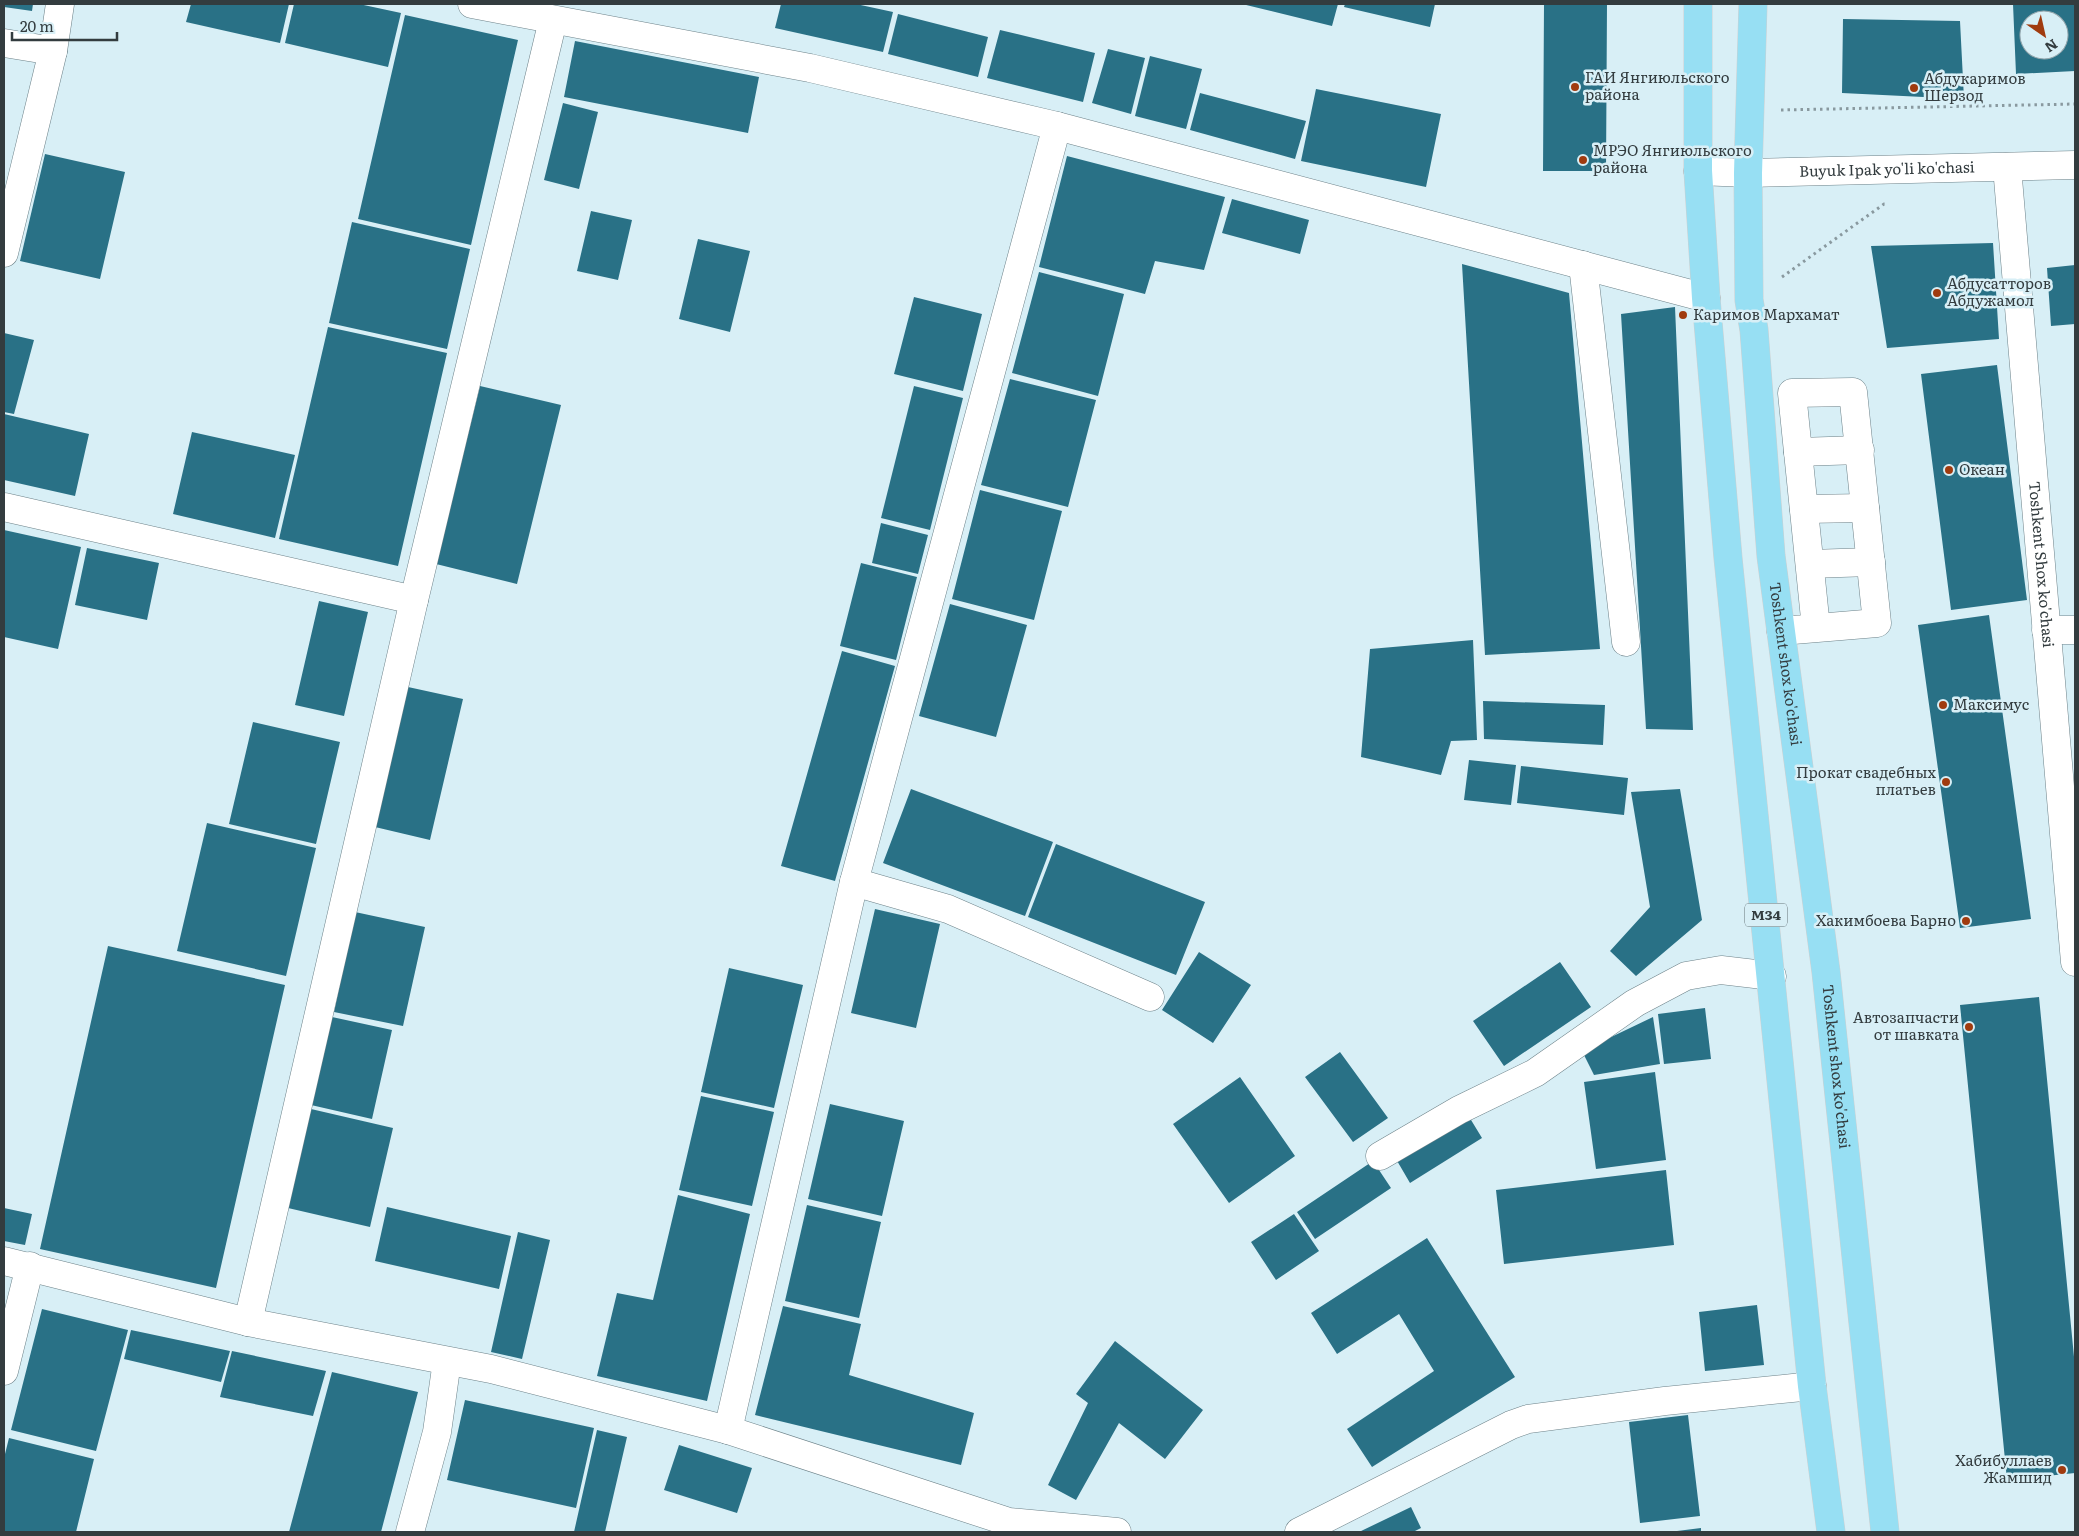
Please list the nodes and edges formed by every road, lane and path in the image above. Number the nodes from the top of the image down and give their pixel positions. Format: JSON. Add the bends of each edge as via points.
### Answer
{"nodes":[{"id":1,"x":60,"y":4,"type":"edge"},
{"id":2,"x":472,"y":4,"type":"edge"},
{"id":3,"x":1698,"y":4,"type":"edge"},
{"id":4,"x":1753,"y":4,"type":"edge"},
{"id":5,"x":552,"y":20,"type":"junction"},
{"id":6,"x":4,"y":43,"type":"edge"},
{"id":7,"x":53,"y":51,"type":"junction"},
{"id":8,"x":2075,"y":104,"type":"edge"},
{"id":9,"x":1750,"y":110,"type":"junction"},
{"id":10,"x":1057,"y":126,"type":"junction"},
{"id":11,"x":2075,"y":165,"type":"edge"},
{"id":12,"x":2007,"y":166,"type":"junction"},
{"id":13,"x":1698,"y":171,"type":"junction"},
{"id":14,"x":1748,"y":173,"type":"junction"},
{"id":15,"x":1894,"y":204,"type":"dead end"},
{"id":16,"x":4,"y":253,"type":"edge"},
{"id":17,"x":1583,"y":265,"type":"junction"},
{"id":18,"x":1706,"y":298,"type":"junction"},
{"id":19,"x":1749,"y":300,"type":"junction"},
{"id":20,"x":1860,"y":450,"type":"junction"},
{"id":21,"x":1798,"y":452,"type":"junction"},
{"id":22,"x":4,"y":507,"type":"edge"},
{"id":23,"x":1865,"y":508,"type":"junction"},
{"id":24,"x":1804,"y":509,"type":"junction"},
{"id":25,"x":1871,"y":562,"type":"junction"},
{"id":26,"x":1810,"y":564,"type":"junction"},
{"id":27,"x":414,"y":600,"type":"junction"},
{"id":28,"x":1816,"y":628,"type":"junction"},
{"id":29,"x":2046,"y":630,"type":"junction"},
{"id":30,"x":2075,"y":630,"type":"edge"},
{"id":31,"x":1781,"y":631,"type":"junction"},
{"id":32,"x":1626,"y":642,"type":"dead end"},
{"id":33,"x":854,"y":882,"type":"junction"},
{"id":34,"x":2075,"y":962,"type":"edge"},
{"id":35,"x":1772,"y":976,"type":"junction"},
{"id":36,"x":1150,"y":997,"type":"dead end"},
{"id":37,"x":1380,"y":1156,"type":"dead end"},
{"id":38,"x":17,"y":1264,"type":"edge"},
{"id":39,"x":248,"y":1322,"type":"junction"},
{"id":40,"x":447,"y":1361,"type":"junction"},
{"id":41,"x":4,"y":1371,"type":"edge"},
{"id":42,"x":1812,"y":1386,"type":"junction"},
{"id":43,"x":728,"y":1430,"type":"junction"},
{"id":44,"x":1007,"y":1527,"type":"edge"},
{"id":45,"x":410,"y":1532,"type":"edge"},
{"id":46,"x":1117,"y":1532,"type":"edge"},
{"id":47,"x":1299,"y":1532,"type":"edge"},
{"id":48,"x":1831,"y":1532,"type":"edge"},
{"id":49,"x":1885,"y":1532,"type":"edge"}],
"edges":[{"from":1,"to":7,"type":"street"},
{"from":2,"to":5,"type":"street"},
{"from":3,"to":13,"type":"main road","number":"M34"},
{"from":4,"to":9,"type":"main road","name":"Toshkent shox ko'chasi"},
{"from":5,"to":10,"type":"street","via":[[810,68]]},
{"from":5,"to":27,"type":"street"},
{"from":6,"to":7,"type":"street"},
{"from":7,"to":16,"type":"street"},
{"from":8,"to":9,"type":"path"},
{"from":9,"to":14,"type":"main road","name":"Toshkent shox ko'chasi"},
{"from":10,"to":17,"type":"street"},
{"from":10,"to":33,"type":"street"},
{"from":11,"to":12,"type":"street","name":"Buyuk Ipak yo'li ko'chasi"},
{"from":12,"to":14,"type":"street","name":"Buyuk Ipak yo'li ko'chasi"},
{"from":12,"to":29,"type":"street","name":"Toshkent Shox ko'chasi"},
{"from":13,"to":14,"type":"street","name":"Buyuk Ipak yo'li ko'chasi"},
{"from":13,"to":18,"type":"main road","number":"M34"},
{"from":14,"to":19,"type":"main road","name":"Toshkent shox ko'chasi"},
{"from":15,"to":19,"type":"path","via":[[1884,204]]},
{"from":17,"to":18,"type":"street"},
{"from":17,"to":32,"type":"street"},
{"from":18,"to":35,"type":"main road","number":"M34","via":[[1728,558]]},
{"from":19,"to":31,"type":"main road","name":"Toshkent shox ko'chasi","via":[[1771,556]]},
{"from":20,"to":21,"type":"street"},
{"from":20,"to":21,"type":"street","via":[[1853,392],[1792,393]]},
{"from":20,"to":23,"type":"street"},
{"from":21,"to":24,"type":"street"},
{"from":22,"to":27,"type":"street"},
{"from":23,"to":24,"type":"street"},
{"from":23,"to":25,"type":"street"},
{"from":24,"to":26,"type":"street"},
{"from":25,"to":26,"type":"street"},
{"from":25,"to":28,"type":"street","via":[[1878,624]]},
{"from":26,"to":28,"type":"street"},
{"from":27,"to":39,"type":"street"},
{"from":28,"to":31,"type":"street"},
{"from":29,"to":30,"type":"street"},
{"from":29,"to":34,"type":"street","name":"Toshkent Shox ko'chasi"},
{"from":31,"to":49,"type":"main road","name":"Toshkent shox ko'chasi","via":[[1826,972]]},
{"from":33,"to":36,"type":"street","via":[[948,909]]},
{"from":33,"to":43,"type":"street"},
{"from":35,"to":37,"type":"street","via":[[1721,970],[1686,976],[1635,1003],[1535,1073],[1459,1110]]},
{"from":35,"to":42,"type":"main road","number":"M34"},
{"from":38,"to":39,"type":"street"},
{"from":38,"to":41,"type":"street"},
{"from":39,"to":40,"type":"street"},
{"from":40,"to":43,"type":"street","via":[[491,1369]]},
{"from":40,"to":45,"type":"street","via":[[437,1432]]},
{"from":42,"to":47,"type":"street","via":[[1528,1419]]},
{"from":42,"to":48,"type":"main road","number":"M34"},
{"from":43,"to":44,"type":"street"},
{"from":44,"to":46,"type":"street"}]}
